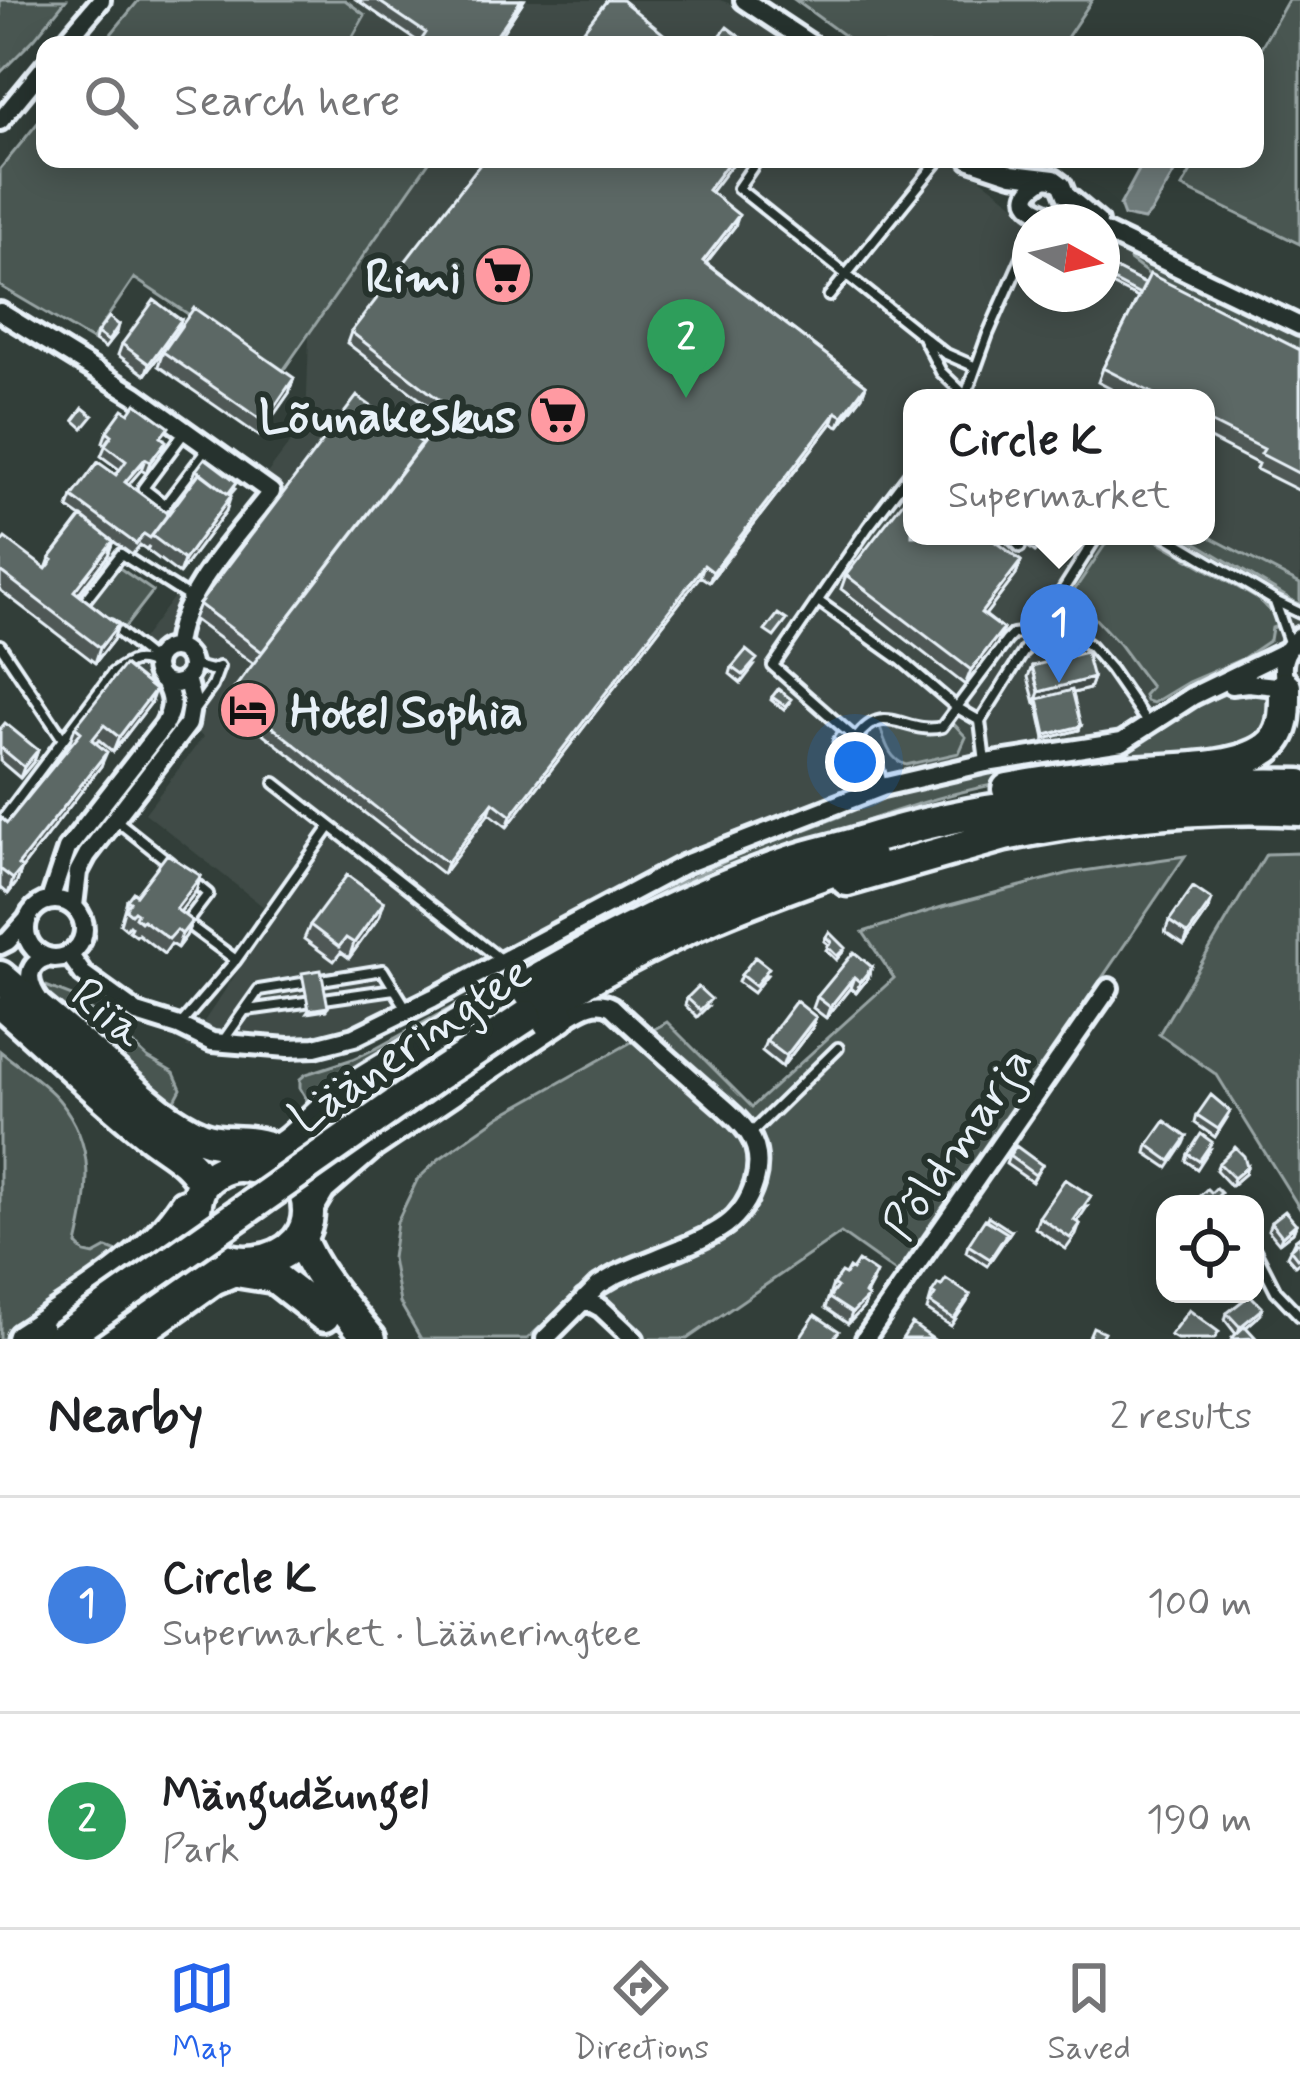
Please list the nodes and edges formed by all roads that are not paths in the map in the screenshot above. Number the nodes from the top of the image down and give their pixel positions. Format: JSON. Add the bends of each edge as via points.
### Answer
{"nodes":[{"id":1,"x":101,"y":0,"type":"edge"},
{"id":2,"x":744,"y":0,"type":"edge"},
{"id":3,"x":71,"y":36,"type":"edge"},
{"id":4,"x":798,"y":36,"type":"edge"},
{"id":5,"x":36,"y":77,"type":"edge"},
{"id":6,"x":0,"y":122,"type":"edge"},
{"id":7,"x":751,"y":168,"type":"edge"},
{"id":8,"x":933,"y":168,"type":"edge"},
{"id":9,"x":980,"y":168,"type":"edge"},
{"id":10,"x":995,"y":168,"type":"edge"},
{"id":11,"x":1044,"y":178,"type":"junction"},
{"id":12,"x":1066,"y":195,"type":"junction"},
{"id":13,"x":1025,"y":204,"type":"edge"},
{"id":14,"x":1034,"y":204,"type":"edge"},
{"id":15,"x":1064,"y":204,"type":"edge"},
{"id":16,"x":1076,"y":204,"type":"edge"},
{"id":17,"x":1120,"y":236,"type":"edge"},
{"id":18,"x":846,"y":274,"type":"junction"},
{"id":19,"x":1012,"y":282,"type":"edge"},
{"id":20,"x":829,"y":296,"type":"dead end"},
{"id":21,"x":0,"y":311,"type":"edge"},
{"id":22,"x":1300,"y":326,"type":"edge"},
{"id":23,"x":920,"y":332,"type":"junction"},
{"id":24,"x":976,"y":367,"type":"junction"},
{"id":25,"x":959,"y":389,"type":"edge"},
{"id":26,"x":969,"y":389,"type":"edge"},
{"id":27,"x":185,"y":432,"type":"junction"},
{"id":28,"x":208,"y":448,"type":"junction"},
{"id":29,"x":903,"y":482,"type":"edge"},
{"id":30,"x":1091,"y":545,"type":"edge"},
{"id":31,"x":1181,"y":545,"type":"edge"},
{"id":32,"x":191,"y":599,"type":"junction"},
{"id":33,"x":818,"y":601,"type":"junction"},
{"id":34,"x":1275,"y":601,"type":"junction"},
{"id":35,"x":1300,"y":613,"type":"edge"},
{"id":36,"x":1047,"y":615,"type":"junction"},
{"id":37,"x":1031,"y":639,"type":"junction"},
{"id":38,"x":1292,"y":644,"type":"edge"},
{"id":39,"x":0,"y":645,"type":"edge"},
{"id":40,"x":176,"y":648,"type":"junction"},
{"id":41,"x":158,"y":670,"type":"junction"},
{"id":42,"x":189,"y":672,"type":"junction"},
{"id":43,"x":1218,"y":686,"type":"junction"},
{"id":44,"x":1293,"y":695,"type":"edge"},
{"id":45,"x":956,"y":707,"type":"junction"},
{"id":46,"x":192,"y":714,"type":"junction"},
{"id":47,"x":980,"y":721,"type":"junction"},
{"id":48,"x":1149,"y":725,"type":"junction"},
{"id":49,"x":63,"y":739,"type":"junction"},
{"id":50,"x":856,"y":739,"type":"junction"},
{"id":51,"x":986,"y":763,"type":"junction"},
{"id":52,"x":275,"y":783,"type":"dead end"},
{"id":53,"x":1300,"y":784,"type":"edge"},
{"id":54,"x":882,"y":788,"type":"junction"},
{"id":55,"x":1058,"y":803,"type":"junction"},
{"id":56,"x":1300,"y":809,"type":"edge"},
{"id":57,"x":115,"y":819,"type":"junction"},
{"id":58,"x":0,"y":823,"type":"edge"},
{"id":59,"x":331,"y":826,"type":"junction"},
{"id":60,"x":1008,"y":834,"type":"junction"},
{"id":61,"x":792,"y":861,"type":"junction"},
{"id":62,"x":835,"y":871,"type":"junction"},
{"id":63,"x":50,"y":900,"type":"junction"},
{"id":64,"x":74,"y":906,"type":"junction"},
{"id":65,"x":27,"y":920,"type":"junction"},
{"id":66,"x":0,"y":945,"type":"edge"},
{"id":67,"x":69,"y":954,"type":"junction"},
{"id":68,"x":47,"y":957,"type":"junction"},
{"id":69,"x":236,"y":960,"type":"junction"},
{"id":70,"x":502,"y":961,"type":"junction"},
{"id":71,"x":0,"y":977,"type":"edge"},
{"id":72,"x":321,"y":980,"type":"edge"},
{"id":73,"x":302,"y":983,"type":"edge"},
{"id":74,"x":394,"y":988,"type":"junction"},
{"id":75,"x":1109,"y":988,"type":"dead end"},
{"id":76,"x":324,"y":999,"type":"edge"},
{"id":77,"x":305,"y":1002,"type":"edge"},
{"id":78,"x":244,"y":1010,"type":"junction"},
{"id":79,"x":408,"y":1010,"type":"junction"},
{"id":80,"x":5,"y":1011,"type":"edge"},
{"id":81,"x":530,"y":1025,"type":"junction"},
{"id":82,"x":178,"y":1026,"type":"junction"},
{"id":83,"x":63,"y":1030,"type":"junction"},
{"id":84,"x":221,"y":1044,"type":"junction"},
{"id":85,"x":838,"y":1048,"type":"dead end"},
{"id":86,"x":156,"y":1124,"type":"junction"},
{"id":87,"x":749,"y":1134,"type":"junction"},
{"id":88,"x":227,"y":1155,"type":"junction"},
{"id":89,"x":273,"y":1156,"type":"junction"},
{"id":90,"x":194,"y":1187,"type":"junction"},
{"id":91,"x":297,"y":1230,"type":"junction"},
{"id":92,"x":222,"y":1259,"type":"junction"},
{"id":93,"x":1264,"y":1268,"type":"edge"},
{"id":94,"x":584,"y":1299,"type":"junction"},
{"id":95,"x":1300,"y":1316,"type":"edge"},
{"id":96,"x":336,"y":1319,"type":"edge"},
{"id":97,"x":22,"y":1339,"type":"edge"},
{"id":98,"x":61,"y":1339,"type":"edge"},
{"id":99,"x":114,"y":1339,"type":"edge"},
{"id":100,"x":129,"y":1339,"type":"edge"},
{"id":101,"x":370,"y":1339,"type":"edge"},
{"id":102,"x":544,"y":1339,"type":"edge"},
{"id":103,"x":634,"y":1339,"type":"edge"},
{"id":104,"x":865,"y":1339,"type":"edge"}],
"edges":[{"from":1,"to":3,"type":"street"},
{"from":2,"to":4,"type":"street"},
{"from":5,"to":6,"type":"street"},
{"from":7,"to":18,"type":"lane","via":[[737,188]]},
{"from":8,"to":18,"type":"lane"},
{"from":9,"to":13,"type":"street"},
{"from":10,"to":11,"type":"street"},
{"from":11,"to":12,"type":"street"},
{"from":11,"to":14,"type":"street","via":[[1031,188]]},
{"from":12,"to":15,"type":"street"},
{"from":12,"to":16,"type":"street"},
{"from":17,"to":22,"type":"street"},
{"from":18,"to":20,"type":"lane"},
{"from":18,"to":23,"type":"lane"},
{"from":19,"to":24,"type":"lane"},
{"from":21,"to":27,"type":"street"},
{"from":23,"to":24,"type":"lane"},
{"from":23,"to":25,"type":"lane"},
{"from":24,"to":26,"type":"lane"},
{"from":27,"to":28,"type":"street"},
{"from":27,"to":28,"type":"lane","via":[[143,488],[165,505]]},
{"from":28,"to":32,"type":"street","via":[[271,492]]},
{"from":29,"to":33,"type":"lane"},
{"from":30,"to":36,"type":"lane"},
{"from":31,"to":34,"type":"lane"},
{"from":32,"to":40,"type":"street"},
{"from":32,"to":41,"type":"lane","via":[[121,554],[82,604]]},
{"from":33,"to":45,"type":"lane"},
{"from":33,"to":50,"type":"lane","via":[[773,666]]},
{"from":34,"to":35,"type":"lane"},
{"from":34,"to":38,"type":"lane"},
{"from":36,"to":37,"type":"lane"},
{"from":36,"to":48,"type":"lane","via":[[1090,646]]},
{"from":37,"to":45,"type":"lane","via":[[1013,634]]},
{"from":37,"to":47,"type":"lane"},
{"from":38,"to":43,"type":"street"},
{"from":38,"to":44,"type":"street","via":[[1282,674]]},
{"from":39,"to":49,"type":"lane"},
{"from":40,"to":41,"type":"street","via":[[165,649]]},
{"from":40,"to":42,"type":"street","via":[[188,656]]},
{"from":41,"to":42,"type":"street","via":[[173,684]]},
{"from":41,"to":49,"type":"lane","via":[[131,659]]},
{"from":41,"to":63,"type":"street","via":[[172,711],[67,849]]},
{"from":42,"to":46,"type":"street"},
{"from":42,"to":46,"type":"lane","via":[[219,667]]},
{"from":43,"to":44,"type":"street","via":[[1248,683]]},
{"from":43,"to":48,"type":"street"},
{"from":44,"to":61,"type":"highway","via":[[1267,748],[1242,760],[971,796],[870,826]]},
{"from":45,"to":47,"type":"lane"},
{"from":45,"to":50,"type":"lane","via":[[935,730],[881,719]]},
{"from":46,"to":57,"type":"street"},
{"from":47,"to":51,"type":"lane"},
{"from":48,"to":51,"type":"street","via":[[1122,742]]},
{"from":49,"to":58,"type":"lane"},
{"from":50,"to":54,"type":"lane","via":[[875,756]]},
{"from":51,"to":54,"type":"street"},
{"from":52,"to":59,"type":"lane"},
{"from":53,"to":55,"type":"highway","name":"Lääneringtee"},
{"from":54,"to":70,"type":"street","via":[[686,864]]},
{"from":55,"to":61,"type":"highway","via":[[954,817]]},
{"from":55,"to":62,"type":"highway","name":"Lääneringtee","via":[[914,840]]},
{"from":56,"to":60,"type":"highway","name":"Lääneringtee"},
{"from":57,"to":64,"type":"street","via":[[78,872]]},
{"from":57,"to":69,"type":"lane","via":[[208,894],[186,922]]},
{"from":59,"to":69,"type":"lane"},
{"from":59,"to":70,"type":"lane"},
{"from":60,"to":62,"type":"highway","name":"Lääneringtee"},
{"from":60,"to":81,"type":"highway","via":[[790,902]]},
{"from":61,"to":89,"type":"highway","via":[[648,922],[499,1001],[334,1102]]},
{"from":62,"to":81,"type":"highway","name":"Lääneringtee","via":[[653,944],[578,983]]},
{"from":63,"to":64,"type":"street"},
{"from":63,"to":65,"type":"street"},
{"from":64,"to":67,"type":"street","via":[[84,932]]},
{"from":65,"to":66,"type":"street"},
{"from":65,"to":68,"type":"street","via":[[27,939]]},
{"from":67,"to":68,"type":"street"},
{"from":67,"to":82,"type":"street","via":[[137,1013]]},
{"from":68,"to":83,"type":"street","via":[[32,967],[30,988]]},
{"from":69,"to":82,"type":"lane"},
{"from":70,"to":79,"type":"street"},
{"from":71,"to":83,"type":"highway","name":"Riia"},
{"from":72,"to":74,"type":"lane","via":[[382,970]]},
{"from":73,"to":78,"type":"lane","via":[[259,990]]},
{"from":74,"to":76,"type":"lane"},
{"from":74,"to":79,"type":"lane"},
{"from":75,"to":104,"type":"street","name":"Põldmarja"},
{"from":77,"to":78,"type":"lane"},
{"from":78,"to":84,"type":"lane"},
{"from":79,"to":84,"type":"street","via":[[315,1046]]},
{"from":80,"to":86,"type":"highway","name":"Riia"},
{"from":81,"to":87,"type":"street","via":[[604,1003]]},
{"from":81,"to":91,"type":"highway","via":[[370,1143],[320,1187]]},
{"from":81,"to":98,"type":"highway","name":"Lääneringtee","bridge":true,"via":[[436,1076]]},
{"from":82,"to":84,"type":"street"},
{"from":83,"to":86,"type":"highway","name":"Riia"},
{"from":85,"to":87,"type":"lane"},
{"from":86,"to":88,"type":"highway","name":"Riia"},
{"from":86,"to":89,"type":"highway","name":"Riia"},
{"from":86,"to":90,"type":"highway","name":"Riia"},
{"from":87,"to":94,"type":"street","via":[[757,1172],[735,1217]]},
{"from":88,"to":89,"type":"highway"},
{"from":88,"to":90,"type":"highway","via":[[212,1161]]},
{"from":89,"to":90,"type":"highway","via":[[267,1170],[237,1166]]},
{"from":89,"to":91,"type":"highway","via":[[301,1182]]},
{"from":90,"to":92,"type":"highway","via":[[185,1233]]},
{"from":90,"to":97,"type":"highway","via":[[137,1260]]},
{"from":91,"to":92,"type":"highway","via":[[279,1256]]},
{"from":91,"to":92,"type":"highway","via":[[258,1250],[218,1244]]},
{"from":91,"to":96,"type":"highway"},
{"from":92,"to":96,"type":"highway","via":[[274,1276]]},
{"from":92,"to":99,"type":"highway"},
{"from":92,"to":100,"type":"highway","via":[[213,1279]]},
{"from":93,"to":95,"type":"lane"},
{"from":94,"to":102,"type":"street"},
{"from":94,"to":103,"type":"street"},
{"from":96,"to":101,"type":"highway"}]}
